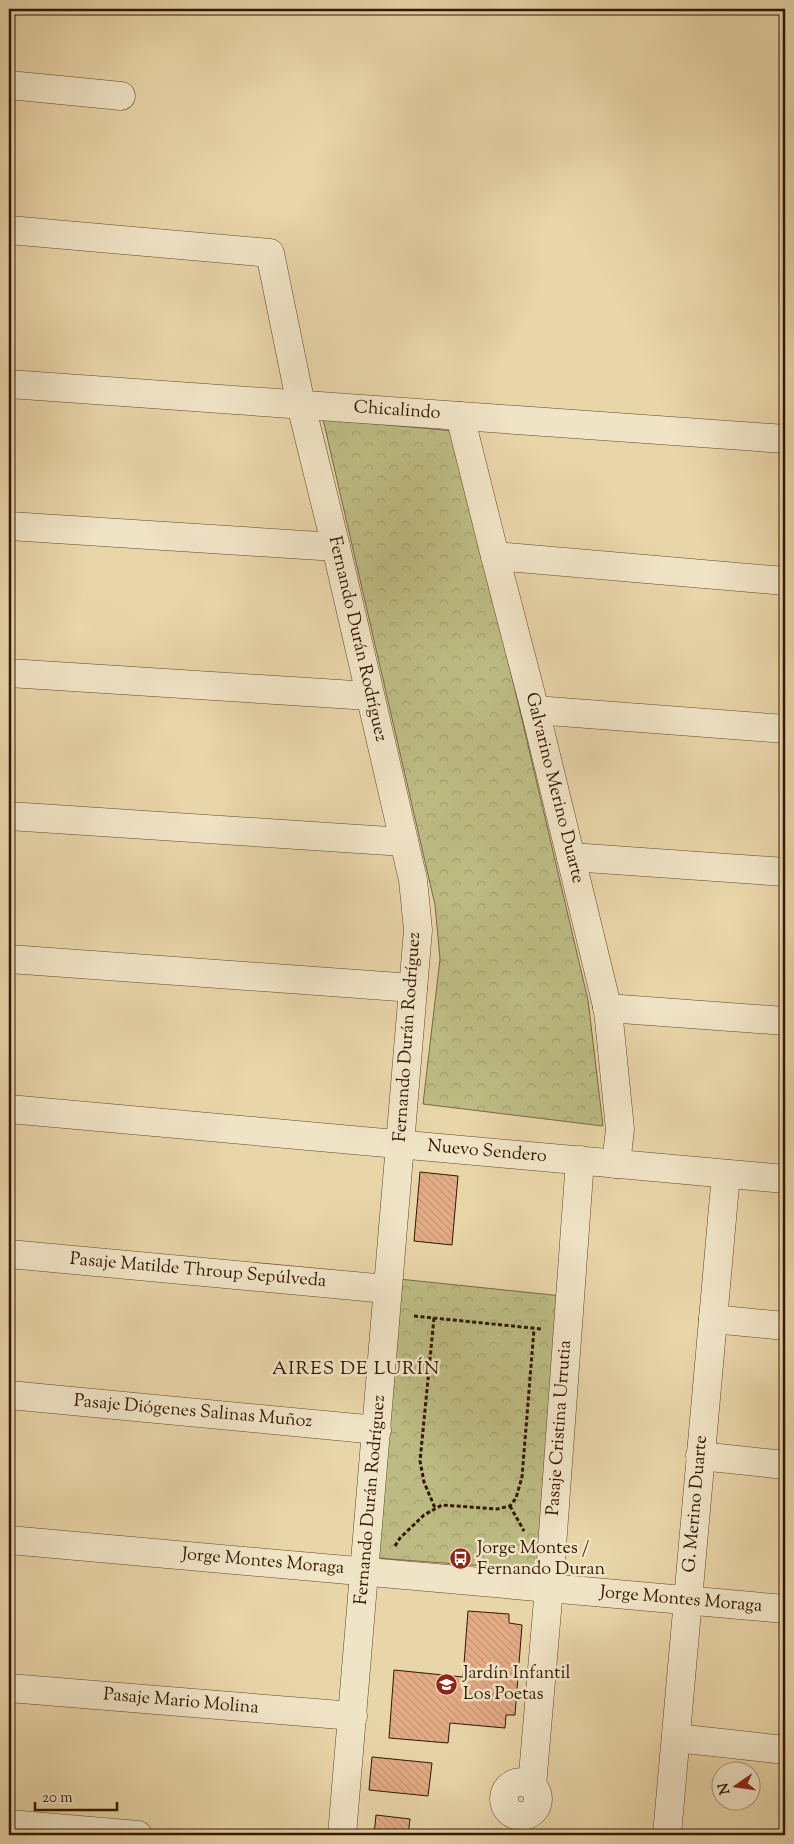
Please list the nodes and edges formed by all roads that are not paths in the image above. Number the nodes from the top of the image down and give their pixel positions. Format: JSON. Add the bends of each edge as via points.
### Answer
{"nodes":[{"id":1,"x":9,"y":86,"type":"edge"},
{"id":2,"x":121,"y":96,"type":"dead end"},
{"id":3,"x":9,"y":230,"type":"edge"},
{"id":4,"x":9,"y":384,"type":"edge"},
{"id":5,"x":301,"y":405,"type":"junction"},
{"id":6,"x":460,"y":416,"type":"junction"},
{"id":7,"x":785,"y":439,"type":"edge"},
{"id":8,"x":9,"y":526,"type":"edge"},
{"id":9,"x":336,"y":547,"type":"junction"},
{"id":10,"x":494,"y":556,"type":"junction"},
{"id":11,"x":785,"y":581,"type":"edge"},
{"id":12,"x":9,"y":673,"type":"edge"},
{"id":13,"x":370,"y":696,"type":"junction"},
{"id":14,"x":535,"y":710,"type":"junction"},
{"id":15,"x":785,"y":729,"type":"edge"},
{"id":16,"x":9,"y":816,"type":"edge"},
{"id":17,"x":404,"y":842,"type":"junction"},
{"id":18,"x":571,"y":857,"type":"junction"},
{"id":19,"x":785,"y":872,"type":"edge"},
{"id":20,"x":9,"y":959,"type":"edge"},
{"id":21,"x":413,"y":988,"type":"junction"},
{"id":22,"x":607,"y":1008,"type":"junction"},
{"id":23,"x":785,"y":1021,"type":"edge"},
{"id":24,"x":9,"y":1109,"type":"edge"},
{"id":25,"x":400,"y":1144,"type":"junction"},
{"id":26,"x":580,"y":1160,"type":"junction"},
{"id":27,"x":616,"y":1164,"type":"junction"},
{"id":28,"x":726,"y":1174,"type":"junction"},
{"id":29,"x":785,"y":1179,"type":"edge"},
{"id":30,"x":9,"y":1254,"type":"edge"},
{"id":31,"x":386,"y":1301,"type":"junction"},
{"id":32,"x":713,"y":1319,"type":"junction"},
{"id":33,"x":785,"y":1326,"type":"edge"},
{"id":34,"x":9,"y":1395,"type":"edge"},
{"id":35,"x":376,"y":1430,"type":"junction"},
{"id":36,"x":700,"y":1456,"type":"junction"},
{"id":37,"x":785,"y":1465,"type":"edge"},
{"id":38,"x":9,"y":1540,"type":"edge"},
{"id":39,"x":373,"y":1572,"type":"junction"},
{"id":40,"x":549,"y":1588,"type":"junction"},
{"id":41,"x":688,"y":1600,"type":"junction"},
{"id":42,"x":785,"y":1609,"type":"edge"},
{"id":43,"x":9,"y":1688,"type":"edge"},
{"id":44,"x":353,"y":1716,"type":"junction"},
{"id":45,"x":676,"y":1738,"type":"junction"},
{"id":46,"x":785,"y":1750,"type":"edge"},
{"id":47,"x":9,"y":1824,"type":"edge"},
{"id":48,"x":528,"y":1825,"type":"edge"},
{"id":49,"x":138,"y":1835,"type":"edge"},
{"id":50,"x":342,"y":1835,"type":"edge"},
{"id":51,"x":667,"y":1835,"type":"edge"}],
"edges":[{"from":1,"to":2,"type":"street"},
{"from":3,"to":5,"type":"street","name":"Fernando Durán Rodríguez","via":[[270,253]]},
{"from":4,"to":5,"type":"street","name":"Chicalindo"},
{"from":5,"to":6,"type":"street","name":"Chicalindo"},
{"from":5,"to":9,"type":"street","name":"Fernando Durán Rodríguez"},
{"from":6,"to":7,"type":"street","name":"Chicalindo"},
{"from":6,"to":10,"type":"street","name":"Galvarino Merino Duarte"},
{"from":8,"to":9,"type":"street"},
{"from":9,"to":13,"type":"street","name":"Fernando Durán Rodríguez"},
{"from":10,"to":11,"type":"street"},
{"from":10,"to":14,"type":"street","name":"Galvarino Merino Duarte"},
{"from":12,"to":13,"type":"street"},
{"from":13,"to":17,"type":"street","name":"Fernando Durán Rodríguez"},
{"from":14,"to":15,"type":"street"},
{"from":14,"to":18,"type":"street","name":"Galvarino Merino Duarte"},
{"from":16,"to":17,"type":"street"},
{"from":17,"to":21,"type":"street","name":"Fernando Durán Rodríguez","via":[[413,880],[418,930]]},
{"from":18,"to":19,"type":"street"},
{"from":18,"to":22,"type":"street","name":"Galvarino Merino Duarte"},
{"from":20,"to":21,"type":"street"},
{"from":21,"to":25,"type":"street","name":"Fernando Durán Rodríguez"},
{"from":22,"to":23,"type":"street"},
{"from":22,"to":27,"type":"street","name":"Galvarino Merino Duarte","via":[[620,1129]]},
{"from":24,"to":25,"type":"street","name":"Nuevo Sendero"},
{"from":25,"to":26,"type":"street","name":"Nuevo Sendero"},
{"from":25,"to":31,"type":"street","name":"Fernando Durán Rodríguez"},
{"from":26,"to":27,"type":"street","name":"Nuevo Sendero"},
{"from":26,"to":40,"type":"street","name":"Pasaje Cristina Urrutia"},
{"from":27,"to":28,"type":"street","name":"Nuevo Sendero"},
{"from":28,"to":29,"type":"street","name":"Nuevo Sendero"},
{"from":28,"to":32,"type":"street","name":"G. Merino Duarte"},
{"from":30,"to":31,"type":"street","name":"Pasaje Matilde Throup Sepúlveda"},
{"from":31,"to":35,"type":"street","name":"Fernando Durán Rodríguez"},
{"from":32,"to":33,"type":"street"},
{"from":32,"to":36,"type":"street","name":"G. Merino Duarte"},
{"from":34,"to":35,"type":"street","name":"Pasaje Diógenes Salinas Muñoz"},
{"from":35,"to":39,"type":"street","name":"Fernando Durán Rodríguez"},
{"from":36,"to":37,"type":"street"},
{"from":36,"to":41,"type":"street","name":"G. Merino Duarte"},
{"from":38,"to":39,"type":"street","name":"Jorge Montes Moraga"},
{"from":39,"to":40,"type":"street","name":"Jorge Montes Moraga"},
{"from":39,"to":44,"type":"street","name":"Fernando Durán Rodríguez"},
{"from":40,"to":41,"type":"street","name":"Jorge Montes Moraga"},
{"from":40,"to":48,"type":"street","name":"Pasaje Cristina Urrutia","via":[[532,1786],[538,1799]]},
{"from":41,"to":42,"type":"street","name":"Jorge Montes Moraga"},
{"from":41,"to":45,"type":"street","name":"G. Merino Duarte"},
{"from":43,"to":44,"type":"street","name":"Pasaje Mario Molina"},
{"from":44,"to":50,"type":"street","name":"Fernando Durán Rodríguez"},
{"from":45,"to":46,"type":"street"},
{"from":45,"to":51,"type":"street","name":"G. Merino Duarte"},
{"from":47,"to":49,"type":"street"}]}
